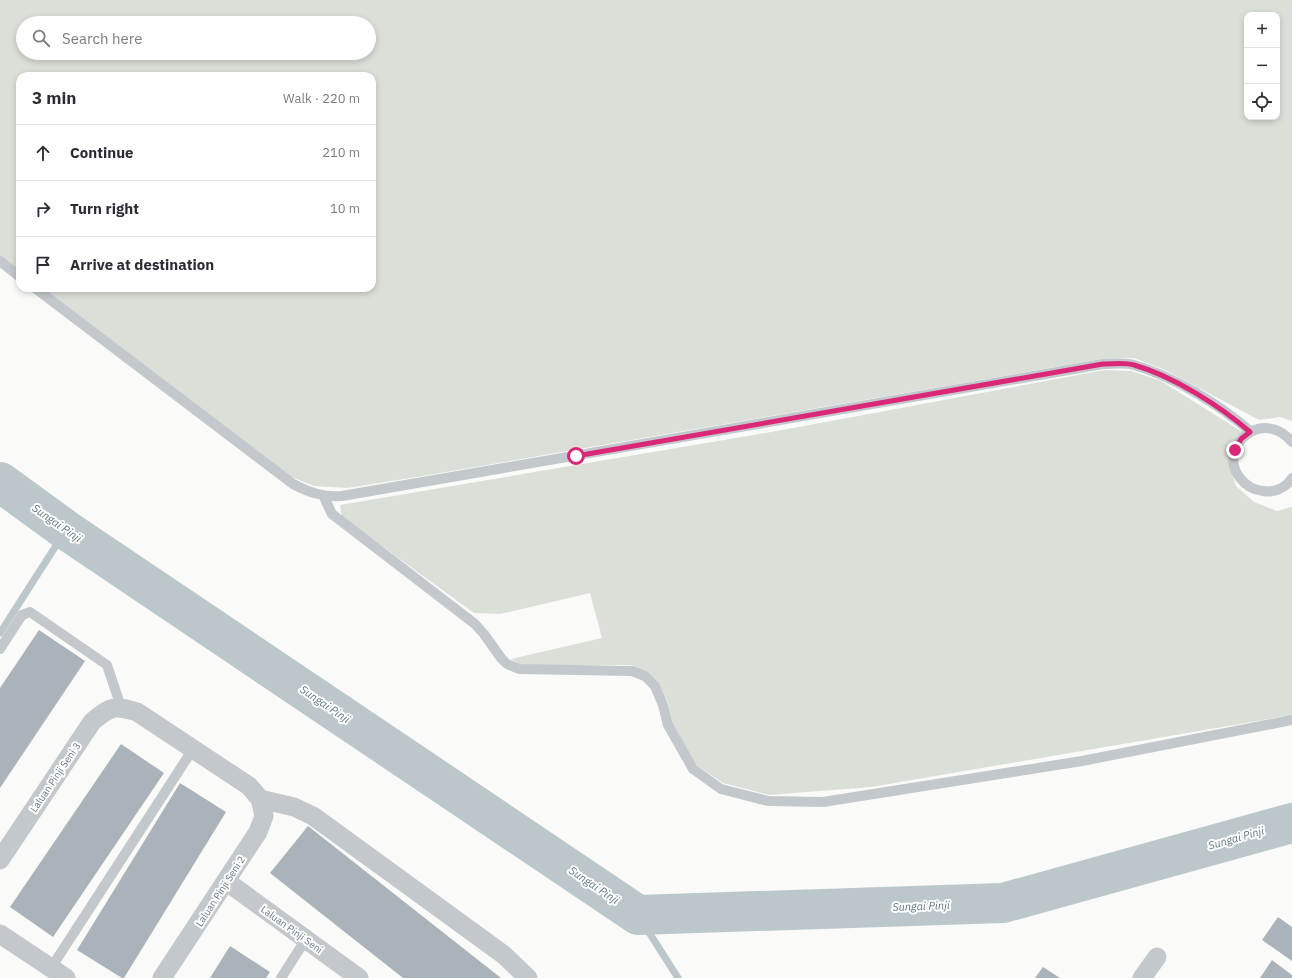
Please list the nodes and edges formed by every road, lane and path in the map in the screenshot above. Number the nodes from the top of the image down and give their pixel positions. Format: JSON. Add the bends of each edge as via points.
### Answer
{"nodes":[{"id":1,"x":0,"y":261,"type":"edge"},
{"id":2,"x":16,"y":274,"type":"edge"},
{"id":3,"x":40,"y":292,"type":"edge"},
{"id":4,"x":1250,"y":432,"type":"junction"},
{"id":5,"x":1292,"y":442,"type":"edge"},
{"id":6,"x":1292,"y":478,"type":"edge"},
{"id":7,"x":324,"y":496,"type":"junction"},
{"id":8,"x":0,"y":649,"type":"edge"},
{"id":9,"x":121,"y":707,"type":"junction"},
{"id":10,"x":1292,"y":720,"type":"edge"},
{"id":11,"x":192,"y":749,"type":"junction"},
{"id":12,"x":260,"y":799,"type":"junction"},
{"id":13,"x":0,"y":860,"type":"edge"},
{"id":14,"x":226,"y":881,"type":"junction"},
{"id":15,"x":0,"y":934,"type":"edge"},
{"id":16,"x":306,"y":939,"type":"junction"},
{"id":17,"x":1157,"y":957,"type":"dead end"},
{"id":18,"x":59,"y":973,"type":"edge"},
{"id":19,"x":162,"y":978,"type":"edge"},
{"id":20,"x":281,"y":978,"type":"edge"},
{"id":21,"x":359,"y":978,"type":"edge"},
{"id":22,"x":528,"y":978,"type":"edge"},
{"id":23,"x":1142,"y":978,"type":"edge"}],
"edges":[{"from":1,"to":2,"type":"lane"},
{"from":3,"to":7,"type":"lane","via":[[293,484],[309,493]]},
{"from":4,"to":5,"type":"lane","via":[[1262,428],[1275,429]]},
{"from":4,"to":6,"type":"lane","via":[[1241,439],[1235,450],[1234,463],[1237,475],[1246,485],[1269,492],[1281,488]]},
{"from":4,"to":7,"type":"lane","via":[[1218,406],[1163,376],[1132,364],[1103,364],[342,496]]},
{"from":7,"to":10,"type":"lane","via":[[332,514],[475,624],[507,664],[519,669],[632,671],[645,676],[655,686],[668,725],[693,769],[721,789],[768,801],[823,802],[1082,761]]},
{"from":8,"to":9,"type":"lane","via":[[22,615],[30,612],[107,665]]},
{"from":9,"to":11,"type":"street","via":[[137,712]]},
{"from":9,"to":13,"type":"street","name":"Laluan Pinji Seni 3","via":[[105,710],[92,722]]},
{"from":11,"to":12,"type":"street","via":[[249,786]]},
{"from":11,"to":18,"type":"lane"},
{"from":12,"to":14,"type":"street","name":"Laluan Pinji Seni 2","via":[[264,816],[258,832]]},
{"from":12,"to":22,"type":"street","via":[[294,807],[313,816],[504,955]]},
{"from":14,"to":16,"type":"street","name":"Laluan Pinji Seni"},
{"from":14,"to":19,"type":"street","name":"Laluan Pinji Seni 2"},
{"from":15,"to":18,"type":"street"},
{"from":16,"to":20,"type":"lane"},
{"from":16,"to":21,"type":"street","name":"Laluan Pinji Seni"},
{"from":17,"to":23,"type":"street"}]}
